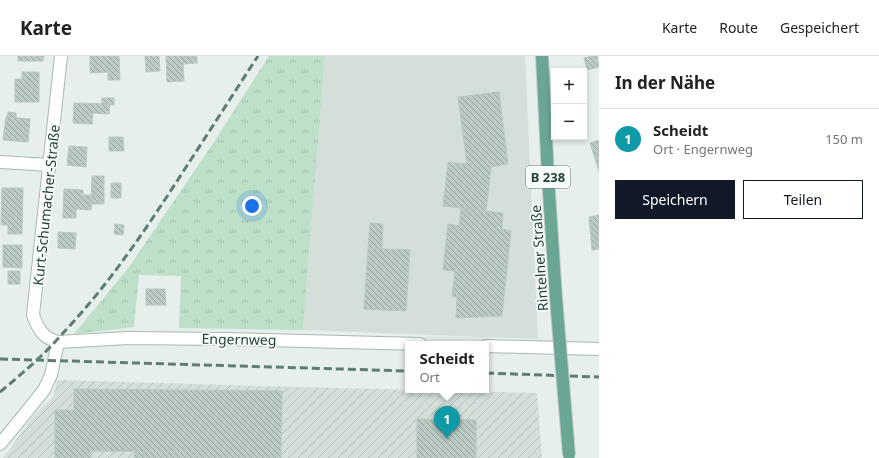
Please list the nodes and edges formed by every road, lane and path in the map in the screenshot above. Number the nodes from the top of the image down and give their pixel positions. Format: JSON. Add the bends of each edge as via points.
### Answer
{"nodes":[{"id":1,"x":62,"y":56,"type":"edge"},
{"id":2,"x":542,"y":56,"type":"edge"},
{"id":3,"x":0,"y":162,"type":"edge"},
{"id":4,"x":50,"y":165,"type":"junction"},
{"id":5,"x":58,"y":342,"type":"junction"},
{"id":6,"x":405,"y":344,"type":"edge"},
{"id":7,"x":489,"y":346,"type":"edge"},
{"id":8,"x":599,"y":349,"type":"edge"},
{"id":9,"x":0,"y":444,"type":"edge"},
{"id":10,"x":569,"y":456,"type":"edge"}],
"edges":[{"from":1,"to":4,"type":"street","name":"Kurt-Schumacher-Straße"},
{"from":2,"to":10,"type":"main road","name":"Rintelner Straße","number":"B 238","bridge":true,"via":[[556,298]]},
{"from":3,"to":4,"type":"street"},
{"from":4,"to":5,"type":"street","name":"Kurt-Schumacher-Straße","via":[[33,315],[37,326],[49,340]]},
{"from":5,"to":6,"type":"street","name":"Engernweg","via":[[128,338],[210,338]]},
{"from":5,"to":9,"type":"street","via":[[51,375],[44,390]]},
{"from":7,"to":8,"type":"street"}]}
